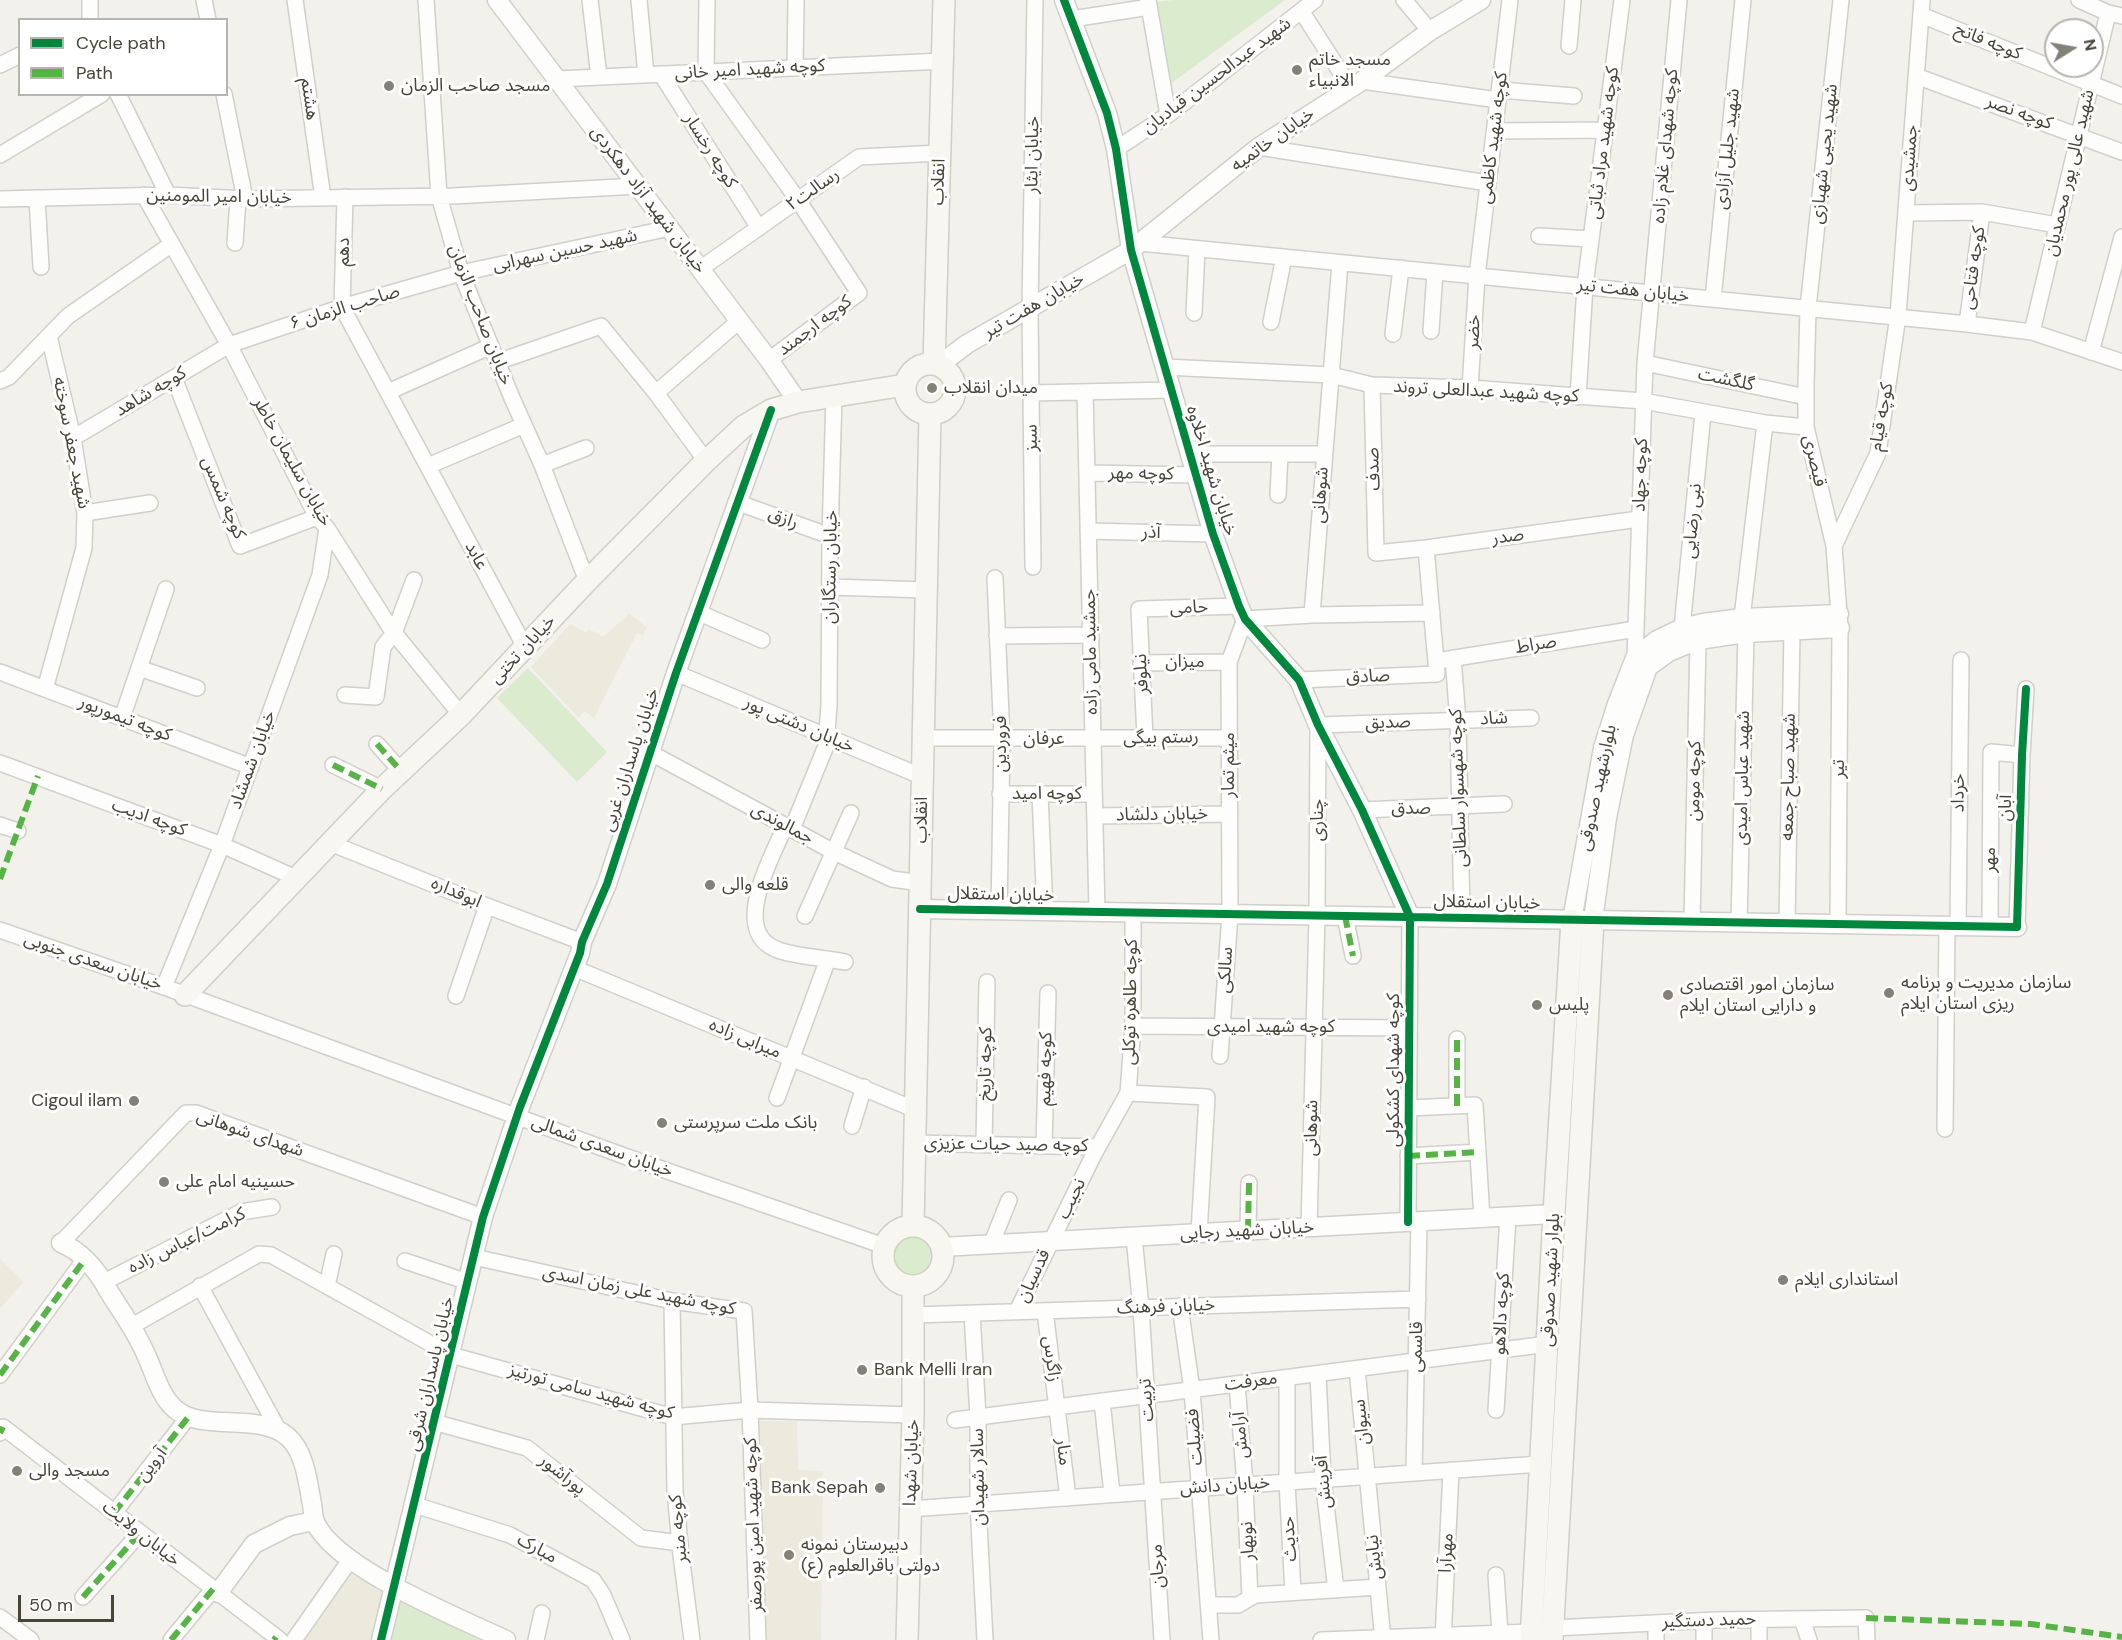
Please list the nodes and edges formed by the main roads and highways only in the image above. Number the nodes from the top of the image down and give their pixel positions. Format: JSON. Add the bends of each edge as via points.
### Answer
{"nodes":[{"id":1,"x":944,"y":0,"type":"edge"},
{"id":2,"x":937,"y":364,"type":"junction"},
{"id":3,"x":905,"y":385,"type":"junction"},
{"id":4,"x":930,"y":414,"type":"junction"},
{"id":5,"x":185,"y":995,"type":"road end"},
{"id":6,"x":914,"y":1226,"type":"junction"},
{"id":7,"x":914,"y":1286,"type":"junction"},
{"id":8,"x":1552,"y":1634,"type":"edge"},
{"id":9,"x":1531,"y":1636,"type":"edge"},
{"id":10,"x":906,"y":1640,"type":"edge"}],
"edges":[{"from":1,"to":2,"type":"main road","name":"انقلاب"},
{"from":2,"to":3,"type":"main road","via":[[927,363],[914,369]]},
{"from":2,"to":4,"type":"main road","via":[[952,376],[955,393],[946,408]]},
{"from":3,"to":4,"type":"main road","via":[[909,404]]},
{"from":3,"to":5,"type":"main road","name":"خیابان تختی","via":[[798,402],[771,410],[744,426],[587,581],[461,715],[382,789]]},
{"from":4,"to":6,"type":"main road","name":"انقلاب"},
{"from":6,"to":7,"type":"main road","via":[[935,1236],[942,1258],[933,1278]]},
{"from":6,"to":7,"type":"main road","via":[[901,1228],[891,1236],[884,1246],[883,1258],[892,1278]]},
{"from":7,"to":10,"type":"main road","name":"خیابان شهدا"},
{"from":8,"to":9,"type":"main road","name":"بلوار شهید صدوقی","via":[[1583,920],[1554,1215]]}]}
